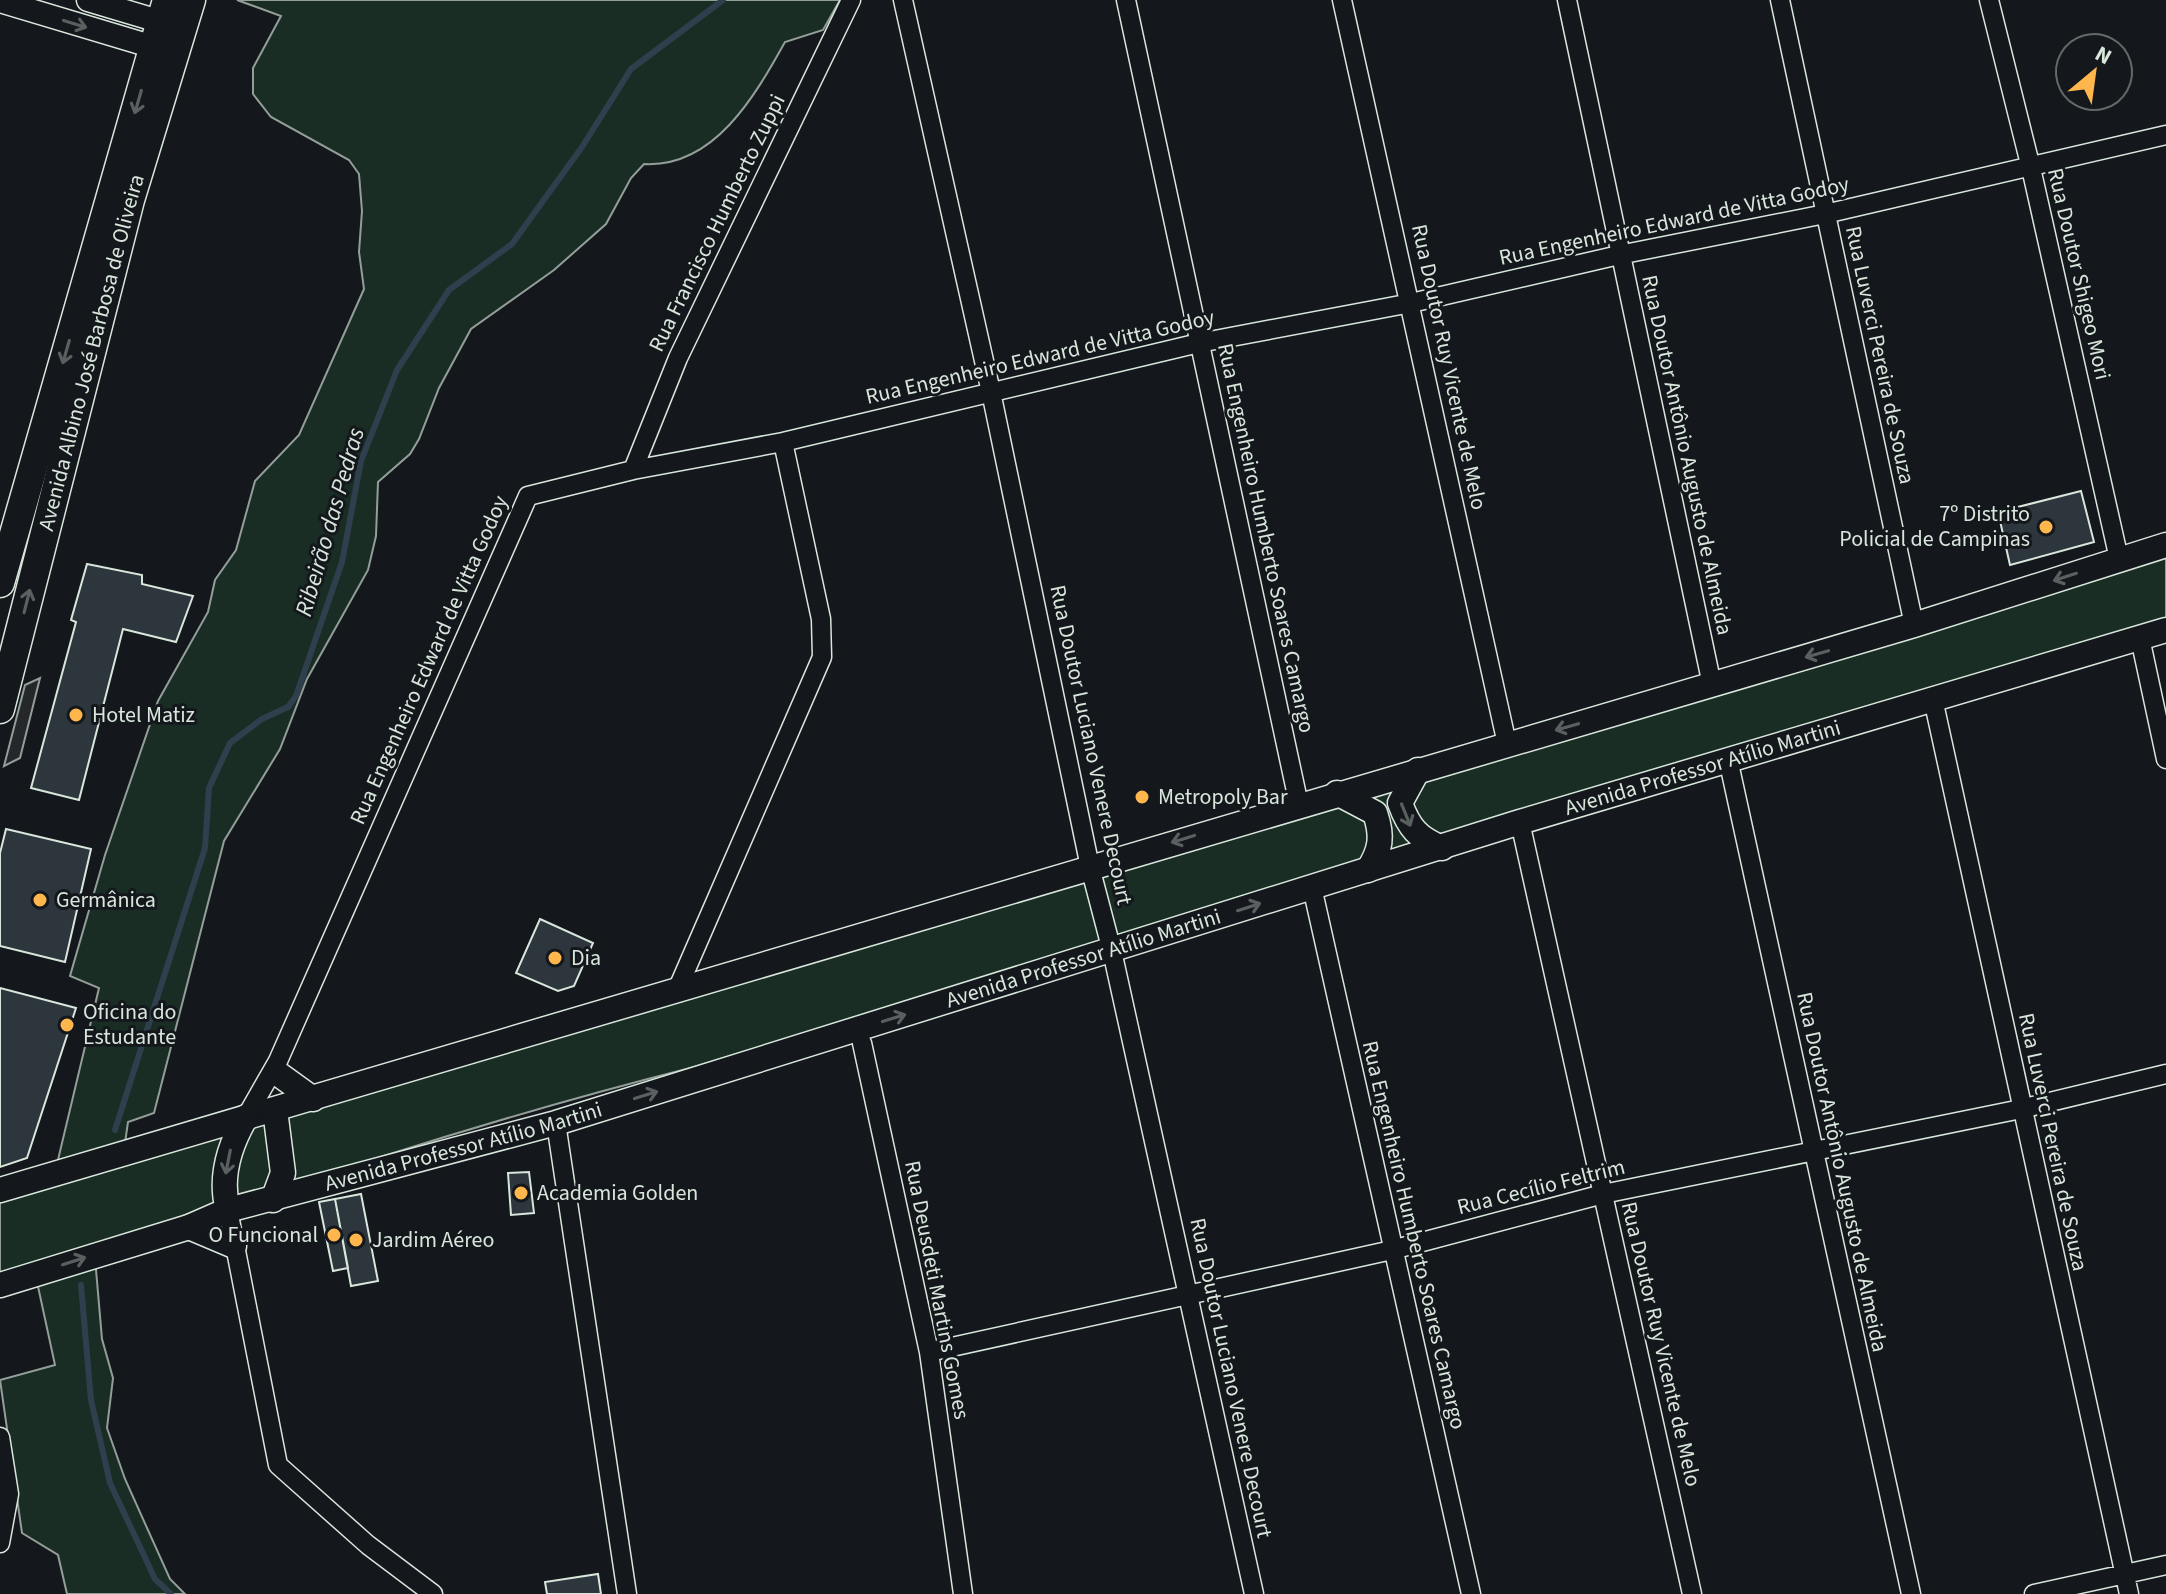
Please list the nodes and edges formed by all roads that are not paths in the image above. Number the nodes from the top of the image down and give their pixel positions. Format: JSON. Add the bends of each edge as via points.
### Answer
{"nodes":[{"id":1,"x":88,"y":0,"type":"edge"},
{"id":2,"x":191,"y":0,"type":"edge"},
{"id":3,"x":851,"y":0,"type":"edge"},
{"id":4,"x":903,"y":0,"type":"edge"},
{"id":5,"x":1126,"y":0,"type":"edge"},
{"id":6,"x":1342,"y":0,"type":"edge"},
{"id":7,"x":1567,"y":0,"type":"edge"},
{"id":8,"x":1780,"y":0,"type":"edge"},
{"id":9,"x":1989,"y":0,"type":"edge"},
{"id":10,"x":0,"y":1,"type":"edge"},
{"id":11,"x":168,"y":31,"type":"edge"},
{"id":12,"x":2166,"y":135,"type":"edge"},
{"id":13,"x":2031,"y":168,"type":"junction"},
{"id":14,"x":1825,"y":214,"type":"junction"},
{"id":15,"x":1619,"y":255,"type":"junction"},
{"id":16,"x":1411,"y":303,"type":"junction"},
{"id":17,"x":1199,"y":343,"type":"junction"},
{"id":18,"x":991,"y":392,"type":"junction"},
{"id":19,"x":783,"y":442,"type":"junction"},
{"id":20,"x":633,"y":470,"type":"junction"},
{"id":21,"x":2166,"y":545,"type":"edge"},
{"id":22,"x":2119,"y":559,"type":"junction"},
{"id":23,"x":0,"y":583,"type":"edge"},
{"id":24,"x":1914,"y":625,"type":"junction"},
{"id":25,"x":2166,"y":630,"type":"edge"},
{"id":26,"x":2140,"y":638,"type":"junction"},
{"id":27,"x":1712,"y":685,"type":"junction"},
{"id":28,"x":1933,"y":699,"type":"junction"},
{"id":29,"x":0,"y":709,"type":"edge"},
{"id":30,"x":1507,"y":744,"type":"junction"},
{"id":31,"x":1728,"y":759,"type":"junction"},
{"id":32,"x":2166,"y":759,"type":"edge"},
{"id":33,"x":1418,"y":770,"type":"junction"},
{"id":34,"x":1337,"y":793,"type":"junction"},
{"id":35,"x":1299,"y":805,"type":"junction"},
{"id":36,"x":1520,"y":822,"type":"junction"},
{"id":37,"x":1442,"y":848,"type":"junction"},
{"id":38,"x":1090,"y":867,"type":"junction"},
{"id":39,"x":1368,"y":870,"type":"junction"},
{"id":40,"x":1312,"y":887,"type":"junction"},
{"id":41,"x":1112,"y":951,"type":"junction"},
{"id":42,"x":677,"y":990,"type":"junction"},
{"id":43,"x":862,"y":1043,"type":"dead end"},
{"id":44,"x":277,"y":1067,"type":"junction"},
{"id":45,"x":2166,"y":1074,"type":"edge"},
{"id":46,"x":313,"y":1099,"type":"junction"},
{"id":47,"x":2021,"y":1109,"type":"junction"},
{"id":48,"x":275,"y":1110,"type":"junction"},
{"id":49,"x":246,"y":1117,"type":"junction"},
{"id":50,"x":556,"y":1123,"type":"junction"},
{"id":51,"x":1813,"y":1153,"type":"junction"},
{"id":52,"x":0,"y":1190,"type":"edge"},
{"id":53,"x":1603,"y":1194,"type":"junction"},
{"id":54,"x":273,"y":1200,"type":"junction"},
{"id":55,"x":228,"y":1210,"type":"junction"},
{"id":56,"x":189,"y":1227,"type":"junction"},
{"id":57,"x":234,"y":1246,"type":"junction"},
{"id":58,"x":1392,"y":1250,"type":"junction"},
{"id":59,"x":0,"y":1285,"type":"edge"},
{"id":60,"x":1189,"y":1294,"type":"junction"},
{"id":61,"x":929,"y":1352,"type":"junction"},
{"id":62,"x":0,"y":1437,"type":"edge"},
{"id":63,"x":0,"y":1543,"type":"edge"},
{"id":64,"x":2166,"y":1565,"type":"edge"},
{"id":65,"x":2124,"y":1574,"type":"junction"},
{"id":66,"x":433,"y":1594,"type":"edge"},
{"id":67,"x":627,"y":1594,"type":"edge"},
{"id":68,"x":963,"y":1594,"type":"edge"},
{"id":69,"x":1254,"y":1594,"type":"edge"},
{"id":70,"x":1471,"y":1594,"type":"edge"},
{"id":71,"x":1692,"y":1594,"type":"edge"},
{"id":72,"x":1911,"y":1594,"type":"edge"},
{"id":73,"x":2034,"y":1594,"type":"edge"},
{"id":74,"x":2129,"y":1594,"type":"edge"}],
"edges":[{"from":1,"to":11,"type":"street"},
{"from":2,"to":11,"type":"main road","name":"Avenida Albino José Barbosa de Oliveira"},
{"from":3,"to":20,"type":"street","name":"Rua Francisco Humberto Zuppi","via":[[678,358]]},
{"from":4,"to":18,"type":"street","name":"Rua Doutor Luciano Venere Decourt"},
{"from":5,"to":17,"type":"street","name":"Rua Engenheiro Humberto Soares Camargo"},
{"from":6,"to":16,"type":"street","name":"Rua Doutor Ruy Vicente de Melo"},
{"from":7,"to":15,"type":"street","name":"Rua Doutor Antônio Augusto de Almeida"},
{"from":8,"to":14,"type":"street","name":"Rua Luverci Pereira de Souza"},
{"from":9,"to":13,"type":"street","name":"Rua Doutor Shigeo Mori"},
{"from":10,"to":11,"type":"street","one_way":true},
{"from":11,"to":23,"type":"main road","name":"Avenida Albino José Barbosa de Oliveira","one_way":true},
{"from":29,"to":11,"type":"main road","name":"Avenida Albino José Barbosa de Oliveira","one_way":true},
{"from":12,"to":13,"type":"street","name":"Rua Engenheiro Edward de Vitta Godoy"},
{"from":13,"to":14,"type":"street","name":"Rua Engenheiro Edward de Vitta Godoy"},
{"from":13,"to":22,"type":"street","name":"Rua Doutor Shigeo Mori"},
{"from":14,"to":15,"type":"street","name":"Rua Engenheiro Edward de Vitta Godoy"},
{"from":14,"to":24,"type":"street","name":"Rua Luverci Pereira de Souza"},
{"from":15,"to":16,"type":"street","name":"Rua Engenheiro Edward de Vitta Godoy"},
{"from":15,"to":27,"type":"street","name":"Rua Doutor Antônio Augusto de Almeida"},
{"from":16,"to":17,"type":"street","name":"Rua Engenheiro Edward de Vitta Godoy"},
{"from":16,"to":30,"type":"street","name":"Rua Doutor Ruy Vicente de Melo"},
{"from":17,"to":18,"type":"street","name":"Rua Engenheiro Edward de Vitta Godoy"},
{"from":17,"to":35,"type":"street","name":"Rua Engenheiro Humberto Soares Camargo"},
{"from":18,"to":19,"type":"street","name":"Rua Engenheiro Edward de Vitta Godoy"},
{"from":18,"to":38,"type":"street","name":"Rua Doutor Luciano Venere Decourt"},
{"from":19,"to":20,"type":"street","name":"Rua Engenheiro Edward de Vitta Godoy"},
{"from":19,"to":42,"type":"street","via":[[821,619],[822,657]]},
{"from":20,"to":44,"type":"street","name":"Rua Engenheiro Edward de Vitta Godoy","via":[[528,496]]},
{"from":21,"to":22,"type":"main road"},
{"from":22,"to":24,"type":"main road","one_way":true},
{"from":24,"to":27,"type":"main road","one_way":true},
{"from":25,"to":26,"type":"main road","name":"Avenida Professor Atílio Martini"},
{"from":26,"to":28,"type":"main road","name":"Avenida Professor Atílio Martini"},
{"from":26,"to":32,"type":"street"},
{"from":27,"to":30,"type":"main road","one_way":true},
{"from":28,"to":31,"type":"main road","name":"Avenida Professor Atílio Martini"},
{"from":28,"to":47,"type":"street","name":"Rua Luverci Pereira de Souza"},
{"from":30,"to":33,"type":"main road"},
{"from":31,"to":36,"type":"main road","name":"Avenida Professor Atílio Martini"},
{"from":31,"to":51,"type":"street","name":"Rua Doutor Antônio Augusto de Almeida"},
{"from":33,"to":34,"type":"main road"},
{"from":33,"to":37,"type":"main road","one_way":true,"via":[[1400,803],[1407,824],[1422,840]]},
{"from":34,"to":35,"type":"main road"},
{"from":34,"to":39,"type":"main road","via":[[1375,813],[1380,851]]},
{"from":35,"to":38,"type":"main road","one_way":true},
{"from":36,"to":37,"type":"main road","name":"Avenida Professor Atílio Martini"},
{"from":36,"to":53,"type":"street","name":"Rua Doutor Ruy Vicente de Melo"},
{"from":37,"to":39,"type":"main road","name":"Avenida Professor Atílio Martini"},
{"from":38,"to":41,"type":"street","name":"Rua Doutor Luciano Venere Decourt"},
{"from":38,"to":42,"type":"main road"},
{"from":39,"to":40,"type":"main road","name":"Avenida Professor Atílio Martini"},
{"from":41,"to":40,"type":"main road","name":"Avenida Professor Atílio Martini","one_way":true},
{"from":40,"to":58,"type":"street","name":"Rua Engenheiro Humberto Soares Camargo"},
{"from":50,"to":41,"type":"main road","name":"Avenida Professor Atílio Martini","one_way":true},
{"from":41,"to":60,"type":"street","name":"Rua Doutor Luciano Venere Decourt"},
{"from":42,"to":46,"type":"main road"},
{"from":43,"to":61,"type":"street","name":"Rua Deusdeti Martins Gomes"},
{"from":44,"to":46,"type":"main road"},
{"from":44,"to":48,"type":"street","name":"Rua Engenheiro Edward de Vitta Godoy"},
{"from":44,"to":49,"type":"street","name":"Rua Engenheiro Edward de Vitta Godoy"},
{"from":45,"to":47,"type":"street","name":"Rua Cecílio Feltrim"},
{"from":46,"to":48,"type":"main road"},
{"from":47,"to":51,"type":"street","name":"Rua Cecílio Feltrim"},
{"from":47,"to":65,"type":"street","name":"Rua Luverci Pereira de Souza"},
{"from":48,"to":49,"type":"main road"},
{"from":48,"to":54,"type":"main road","via":[[283,1173]]},
{"from":49,"to":52,"type":"main road"},
{"from":49,"to":55,"type":"main road","one_way":true,"via":[[226,1162]]},
{"from":50,"to":54,"type":"main road","name":"Avenida Professor Atílio Martini"},
{"from":50,"to":67,"type":"street"},
{"from":51,"to":53,"type":"street","name":"Rua Cecílio Feltrim"},
{"from":51,"to":72,"type":"street","name":"Rua Doutor Antônio Augusto de Almeida"},
{"from":53,"to":58,"type":"street","name":"Rua Cecílio Feltrim"},
{"from":53,"to":71,"type":"street","name":"Rua Doutor Ruy Vicente de Melo"},
{"from":54,"to":55,"type":"main road","name":"Avenida Professor Atílio Martini"},
{"from":55,"to":56,"type":"main road","name":"Avenida Professor Atílio Martini"},
{"from":55,"to":57,"type":"street"},
{"from":56,"to":57,"type":"main road"},
{"from":59,"to":56,"type":"main road","name":"Avenida Professor Atílio Martini","one_way":true},
{"from":57,"to":66,"type":"street","via":[[278,1465]]},
{"from":58,"to":60,"type":"street","name":"Rua Cecílio Feltrim"},
{"from":58,"to":70,"type":"street","name":"Rua Engenheiro Humberto Soares Camargo"},
{"from":60,"to":61,"type":"street","name":"Rua Cecílio Feltrim"},
{"from":60,"to":69,"type":"street","name":"Rua Doutor Luciano Venere Decourt"},
{"from":61,"to":68,"type":"street","name":"Rua Deusdeti Martins Gomes"},
{"from":62,"to":63,"type":"street","via":[[9,1494]]},
{"from":64,"to":65,"type":"street"},
{"from":65,"to":73,"type":"street"},
{"from":65,"to":74,"type":"street","name":"Rua Luverci Pereira de Souza"}]}
